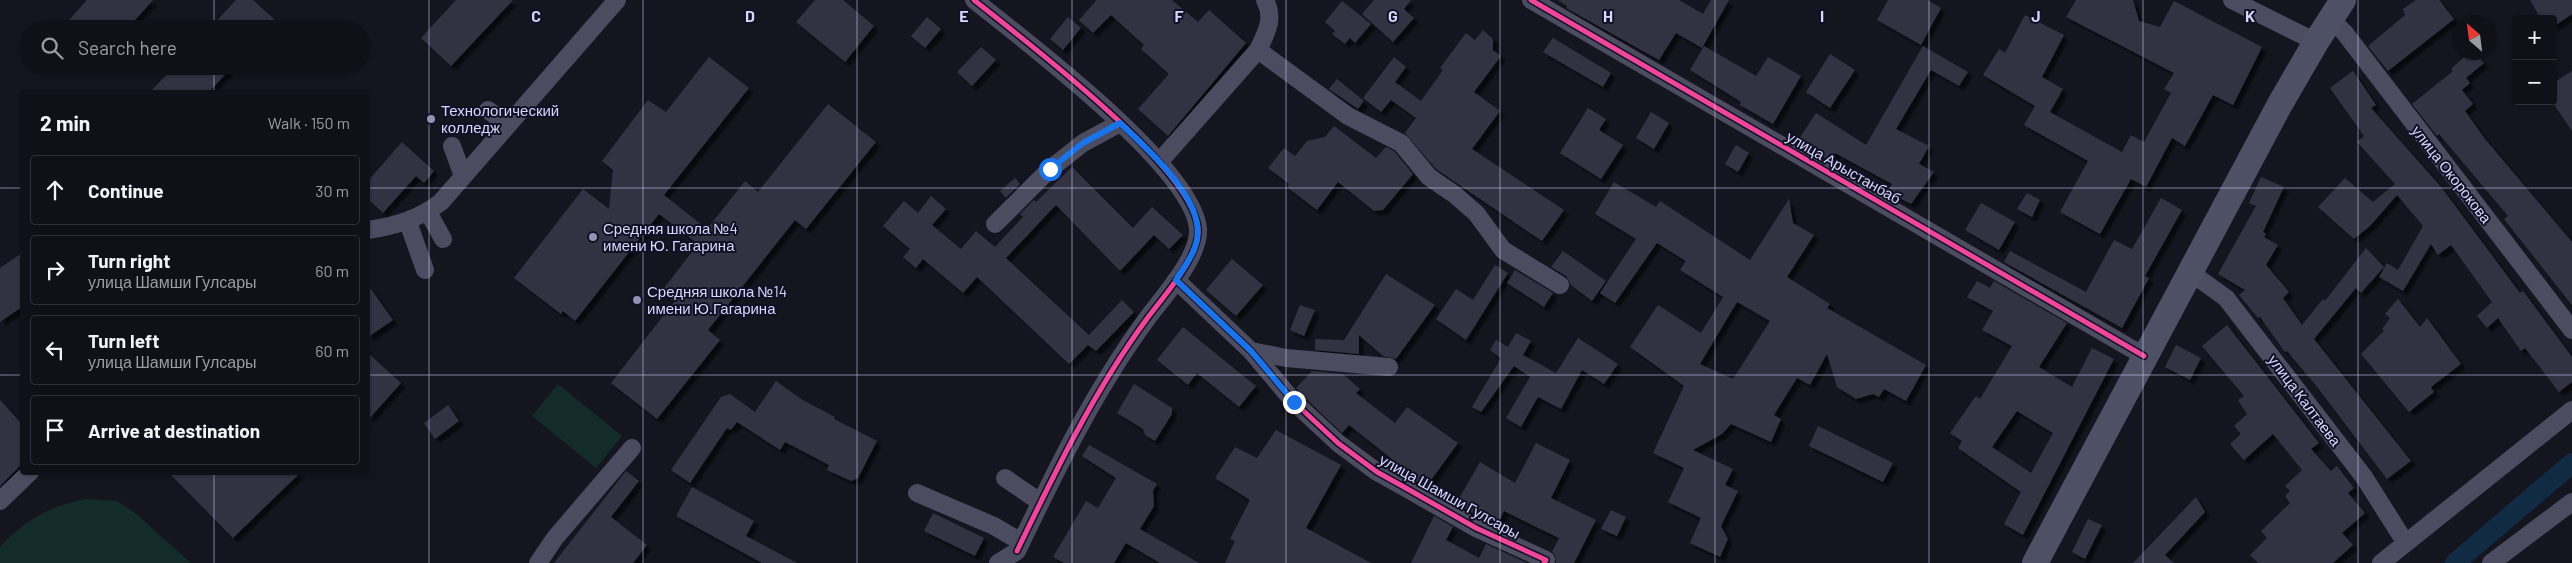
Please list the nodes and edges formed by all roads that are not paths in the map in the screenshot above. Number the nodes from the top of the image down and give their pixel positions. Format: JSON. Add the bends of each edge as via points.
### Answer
{"nodes":[{"id":1,"x":617,"y":0,"type":"edge"},
{"id":2,"x":974,"y":0,"type":"edge"},
{"id":3,"x":1265,"y":0,"type":"edge"},
{"id":4,"x":1530,"y":0,"type":"edge"},
{"id":5,"x":2232,"y":0,"type":"edge"},
{"id":6,"x":2336,"y":10,"type":"edge"},
{"id":7,"x":2316,"y":42,"type":"junction"},
{"id":8,"x":1258,"y":50,"type":"junction"},
{"id":9,"x":488,"y":110,"type":"dead end"},
{"id":10,"x":1120,"y":123,"type":"junction"},
{"id":11,"x":508,"y":125,"type":"junction"},
{"id":12,"x":452,"y":146,"type":"dead end"},
{"id":13,"x":1160,"y":161,"type":"junction"},
{"id":14,"x":463,"y":176,"type":"junction"},
{"id":15,"x":428,"y":212,"type":"junction"},
{"id":16,"x":408,"y":222,"type":"junction"},
{"id":17,"x":995,"y":224,"type":"dead end"},
{"id":18,"x":370,"y":230,"type":"edge"},
{"id":19,"x":443,"y":239,"type":"dead end"},
{"id":20,"x":425,"y":270,"type":"dead end"},
{"id":21,"x":2187,"y":277,"type":"junction"},
{"id":22,"x":1176,"y":280,"type":"junction"},
{"id":23,"x":1560,"y":285,"type":"dead end"},
{"id":24,"x":2572,"y":330,"type":"edge"},
{"id":25,"x":1251,"y":351,"type":"junction"},
{"id":26,"x":2144,"y":356,"type":"junction"},
{"id":27,"x":1389,"y":367,"type":"dead end"},
{"id":28,"x":2572,"y":410,"type":"edge"},
{"id":29,"x":632,"y":448,"type":"dead end"},
{"id":30,"x":27,"y":475,"type":"edge"},
{"id":31,"x":1005,"y":478,"type":"dead end"},
{"id":32,"x":917,"y":493,"type":"dead end"},
{"id":33,"x":0,"y":501,"type":"edge"},
{"id":34,"x":1040,"y":502,"type":"junction"},
{"id":35,"x":2572,"y":502,"type":"edge"},
{"id":36,"x":2405,"y":542,"type":"junction"},
{"id":37,"x":1020,"y":552,"type":"edge"},
{"id":38,"x":1545,"y":562,"type":"edge"},
{"id":39,"x":538,"y":563,"type":"edge"},
{"id":40,"x":998,"y":563,"type":"edge"},
{"id":41,"x":2035,"y":563,"type":"edge"},
{"id":42,"x":2381,"y":563,"type":"edge"},
{"id":43,"x":2491,"y":563,"type":"edge"}],
"edges":[{"from":1,"to":11,"type":"street"},
{"from":2,"to":10,"type":"street","via":[[983,18]]},
{"from":3,"to":8,"type":"street","via":[[1271,15]]},
{"from":4,"to":26,"type":"street","name":"улица Арыстанбаб"},
{"from":5,"to":7,"type":"street"},
{"from":6,"to":7,"type":"main road"},
{"from":6,"to":24,"type":"street","name":"улица Окорокова","via":[[2344,32]]},
{"from":7,"to":21,"type":"main road"},
{"from":8,"to":13,"type":"street"},
{"from":8,"to":23,"type":"street","via":[[1348,116],[1401,143],[1429,177],[1476,213],[1503,250]]},
{"from":9,"to":11,"type":"street"},
{"from":10,"to":13,"type":"street"},
{"from":10,"to":17,"type":"street","via":[[1083,143],[1050,169]]},
{"from":11,"to":14,"type":"street"},
{"from":12,"to":14,"type":"street"},
{"from":13,"to":22,"type":"street","via":[[1184,193],[1194,212],[1198,230],[1195,247]]},
{"from":14,"to":15,"type":"street"},
{"from":15,"to":16,"type":"street"},
{"from":15,"to":19,"type":"street"},
{"from":16,"to":18,"type":"street"},
{"from":16,"to":20,"type":"street"},
{"from":21,"to":26,"type":"main road"},
{"from":21,"to":36,"type":"street","name":"улица Калтаева","via":[[2201,280],[2226,298],[2364,477]]},
{"from":22,"to":25,"type":"street","name":"улица Шамши Гулсары"},
{"from":22,"to":34,"type":"street","via":[[1114,367]]},
{"from":25,"to":27,"type":"street","via":[[1286,358]]},
{"from":25,"to":38,"type":"street","name":"улица Шамши Гулсары","via":[[1294,402],[1338,443],[1377,472],[1476,528]]},
{"from":26,"to":41,"type":"main road"},
{"from":28,"to":36,"type":"street"},
{"from":29,"to":39,"type":"street","via":[[555,538]]},
{"from":30,"to":33,"type":"street"},
{"from":31,"to":34,"type":"street"},
{"from":32,"to":37,"type":"street","via":[[994,526]]},
{"from":34,"to":37,"type":"street"},
{"from":35,"to":43,"type":"street"},
{"from":36,"to":42,"type":"street"},
{"from":37,"to":40,"type":"street"}]}
